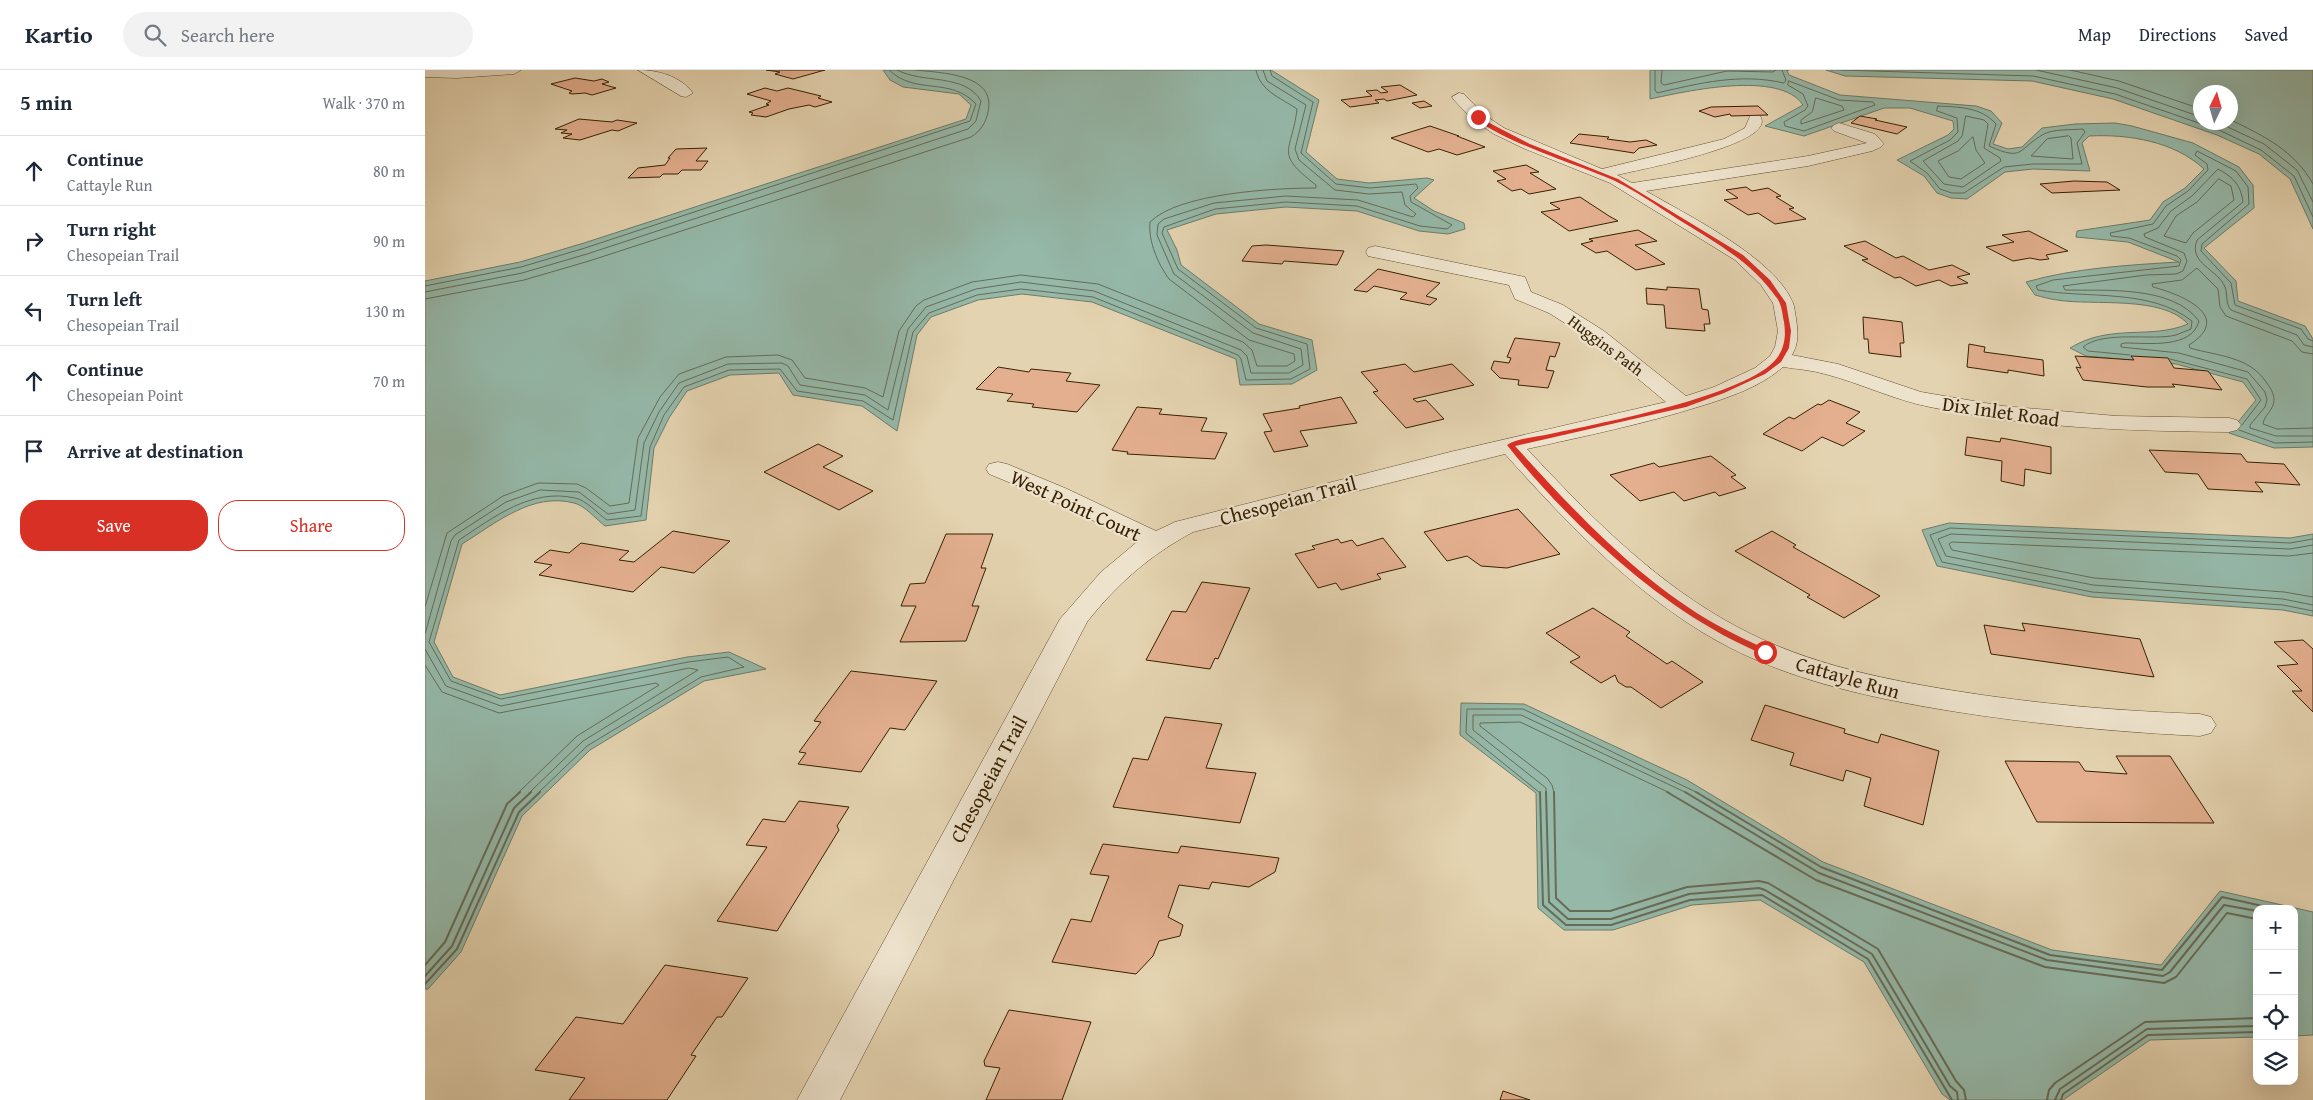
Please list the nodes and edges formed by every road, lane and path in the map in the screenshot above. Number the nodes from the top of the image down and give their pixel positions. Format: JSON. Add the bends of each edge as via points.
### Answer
{"nodes":[{"id":1,"x":513,"y":70,"type":"edge"},
{"id":2,"x":645,"y":70,"type":"edge"},
{"id":3,"x":425,"y":73,"type":"edge"},
{"id":4,"x":686,"y":93,"type":"dead end"},
{"id":5,"x":1459,"y":97,"type":"dead end"},
{"id":6,"x":1755,"y":119,"type":"dead end"},
{"id":7,"x":1839,"y":128,"type":"dead end"},
{"id":8,"x":1601,"y":174,"type":"junction"},
{"id":9,"x":1631,"y":188,"type":"junction"},
{"id":10,"x":1375,"y":252,"type":"dead end"},
{"id":11,"x":1779,"y":360,"type":"junction"},
{"id":12,"x":1683,"y":405,"type":"junction"},
{"id":13,"x":2229,"y":426,"type":"dead end"},
{"id":14,"x":1510,"y":445,"type":"junction"},
{"id":15,"x":998,"y":469,"type":"dead end"},
{"id":16,"x":1155,"y":541,"type":"junction"},
{"id":17,"x":2201,"y":725,"type":"dead end"},
{"id":18,"x":818,"y":1100,"type":"edge"}],
"edges":[{"from":1,"to":3,"type":"street"},
{"from":2,"to":4,"type":"street"},
{"from":5,"to":8,"type":"street","via":[[1478,117],[1499,131]]},
{"from":6,"to":8,"type":"street","via":[[1750,132],[1729,142]]},
{"from":7,"to":9,"type":"street","via":[[1871,137],[1876,144],[1808,161]]},
{"from":8,"to":9,"type":"street"},
{"from":9,"to":11,"type":"street","via":[[1741,256],[1768,281],[1783,303],[1788,331],[1786,348]]},
{"from":10,"to":12,"type":"street","name":"Huggins Path","via":[[1518,281],[1522,295],[1556,309],[1597,335]]},
{"from":11,"to":12,"type":"street","name":"Chesopeian Trail","via":[[1763,373]]},
{"from":11,"to":13,"type":"street","name":"Dix Inlet Road","via":[[1836,371],[1901,393],[1970,408],[2079,421]]},
{"from":12,"to":14,"type":"street","name":"Chesopeian Trail"},
{"from":14,"to":16,"type":"street","name":"Chesopeian Trail","via":[[1285,500],[1184,528]]},
{"from":14,"to":17,"type":"street","name":"Cattayle Run","via":[[1577,518],[1663,592],[1713,626],[1765,652],[1823,674],[1886,691],[2004,709],[2136,723]]},
{"from":15,"to":16,"type":"street","name":"West Point Court"},
{"from":16,"to":18,"type":"street","name":"Chesopeian Trail","via":[[1116,570],[1073,618]]}]}
